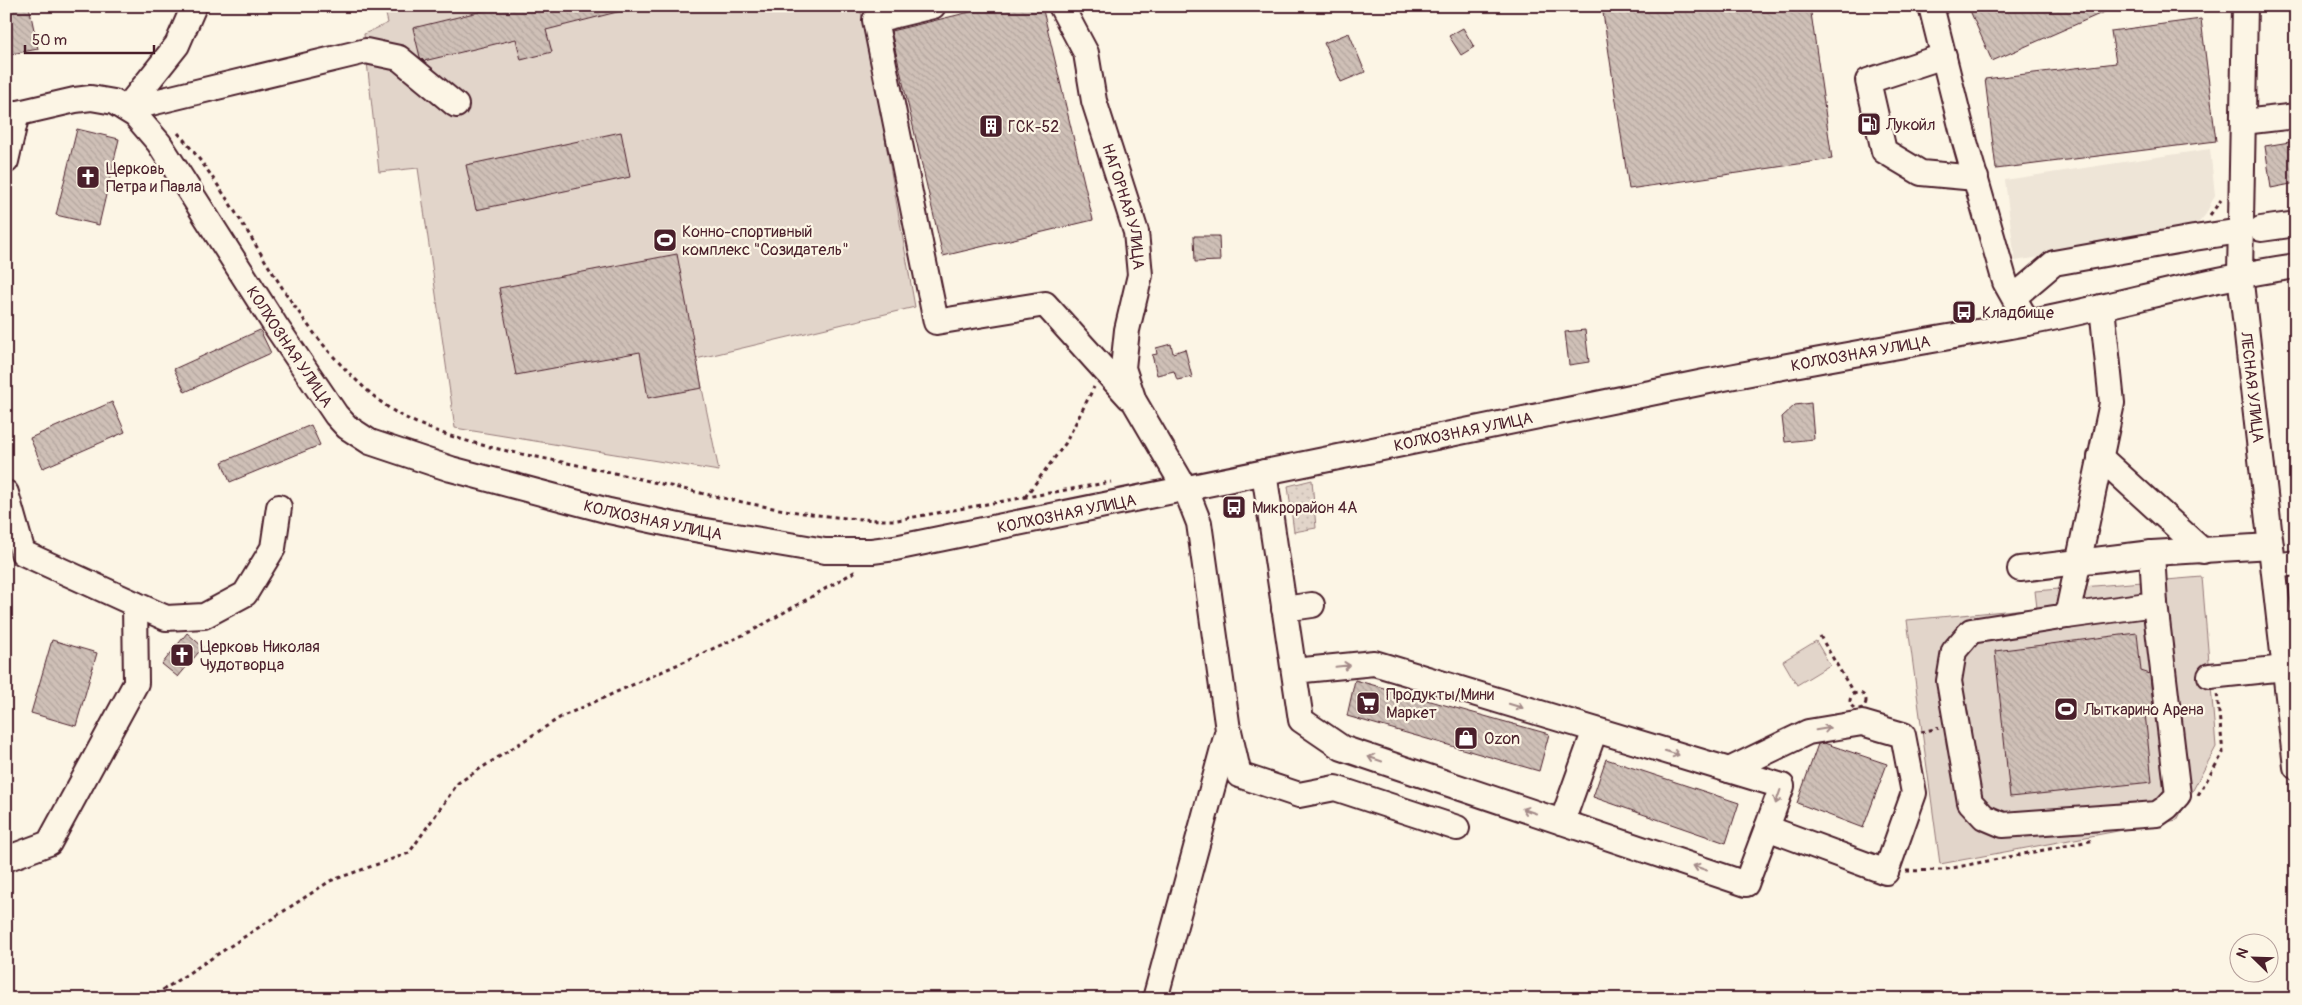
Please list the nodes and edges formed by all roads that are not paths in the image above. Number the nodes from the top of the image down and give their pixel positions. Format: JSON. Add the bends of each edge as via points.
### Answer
{"nodes":[{"id":1,"x":194,"y":6,"type":"edge"},
{"id":2,"x":933,"y":6,"type":"edge"},
{"id":3,"x":1061,"y":6,"type":"edge"},
{"id":4,"x":1931,"y":6,"type":"edge"},
{"id":5,"x":2241,"y":10,"type":"edge"},
{"id":6,"x":1944,"y":56,"type":"junction"},
{"id":7,"x":456,"y":105,"type":"dead end"},
{"id":8,"x":126,"y":109,"type":"junction"},
{"id":9,"x":12,"y":115,"type":"edge"},
{"id":10,"x":2296,"y":116,"type":"edge"},
{"id":11,"x":2243,"y":122,"type":"junction"},
{"id":12,"x":6,"y":161,"type":"edge"},
{"id":13,"x":1976,"y":178,"type":"junction"},
{"id":14,"x":2296,"y":224,"type":"edge"},
{"id":15,"x":2251,"y":230,"type":"junction"},
{"id":16,"x":2296,"y":266,"type":"edge"},
{"id":17,"x":2240,"y":274,"type":"junction"},
{"id":18,"x":2014,"y":297,"type":"junction"},
{"id":19,"x":2102,"y":307,"type":"junction"},
{"id":20,"x":2028,"y":323,"type":"junction"},
{"id":21,"x":1135,"y":404,"type":"junction"},
{"id":22,"x":2100,"y":457,"type":"junction"},
{"id":23,"x":1264,"y":472,"type":"junction"},
{"id":24,"x":1186,"y":490,"type":"junction"},
{"id":25,"x":6,"y":493,"type":"edge"},
{"id":26,"x":279,"y":507,"type":"dead end"},
{"id":27,"x":9,"y":538,"type":"edge"},
{"id":28,"x":2203,"y":551,"type":"junction"},
{"id":29,"x":2152,"y":553,"type":"junction"},
{"id":30,"x":2280,"y":558,"type":"edge"},
{"id":31,"x":2077,"y":562,"type":"junction"},
{"id":32,"x":2020,"y":568,"type":"dead end"},
{"id":33,"x":135,"y":604,"type":"junction"},
{"id":34,"x":2156,"y":604,"type":"junction"},
{"id":35,"x":1312,"y":605,"type":"dead end"},
{"id":36,"x":1284,"y":608,"type":"junction"},
{"id":37,"x":2067,"y":616,"type":"junction"},
{"id":38,"x":2285,"y":668,"type":"junction"},
{"id":39,"x":1294,"y":671,"type":"junction"},
{"id":40,"x":2210,"y":676,"type":"dead end"},
{"id":41,"x":1228,"y":730,"type":"junction"},
{"id":42,"x":1595,"y":730,"type":"junction"},
{"id":43,"x":2296,"y":767,"type":"edge"},
{"id":44,"x":1730,"y":770,"type":"junction"},
{"id":45,"x":1562,"y":822,"type":"junction"},
{"id":46,"x":1457,"y":828,"type":"dead end"},
{"id":47,"x":1767,"y":828,"type":"junction"},
{"id":48,"x":6,"y":860,"type":"edge"},
{"id":49,"x":1155,"y":999,"type":"edge"}],
"edges":[{"from":1,"to":8,"type":"street","via":[[177,45]]},
{"from":2,"to":21,"type":"street","via":[[875,20],[936,322],[1045,304]]},
{"from":3,"to":21,"type":"street","name":"НАГОРНАЯ УЛИЦА","via":[[1086,53],[1094,101],[1136,232],[1140,274],[1127,330],[1123,368]]},
{"from":4,"to":6,"type":"street"},
{"from":5,"to":11,"type":"street","name":"ЛЕСНАЯ УЛИЦА"},
{"from":6,"to":13,"type":"street"},
{"from":6,"to":13,"type":"street","via":[[1868,81],[1884,151],[1921,173]]},
{"from":7,"to":8,"type":"street","via":[[399,58],[366,52]]},
{"from":8,"to":9,"type":"street","name":"КОЛХОЗНАЯ УЛИЦА","via":[[114,102],[91,98]]},
{"from":8,"to":24,"type":"street","name":"КОЛХОЗНАЯ УЛИЦА","via":[[159,143],[336,415],[347,428],[382,447],[451,469],[608,510],[688,528],[825,551],[895,548]]},
{"from":9,"to":12,"type":"street"},
{"from":10,"to":11,"type":"street"},
{"from":11,"to":15,"type":"street","name":"ЛЕСНАЯ УЛИЦА"},
{"from":13,"to":18,"type":"street","via":[[2005,282]]},
{"from":14,"to":15,"type":"street"},
{"from":15,"to":17,"type":"street","name":"ЛЕСНАЯ УЛИЦА"},
{"from":15,"to":18,"type":"street","via":[[2180,238],[2041,265]]},
{"from":16,"to":17,"type":"street","name":"КОЛХОЗНАЯ УЛИЦА"},
{"from":17,"to":19,"type":"street","name":"КОЛХОЗНАЯ УЛИЦА"},
{"from":17,"to":30,"type":"street","name":"ЛЕСНАЯ УЛИЦА"},
{"from":18,"to":20,"type":"street"},
{"from":19,"to":20,"type":"street","name":"КОЛХОЗНАЯ УЛИЦА"},
{"from":19,"to":22,"type":"street","via":[[2112,403]]},
{"from":20,"to":23,"type":"street","name":"КОЛХОЗНАЯ УЛИЦА","via":[[1708,381]]},
{"from":21,"to":24,"type":"street","name":"НАГОРНАЯ УЛИЦА"},
{"from":22,"to":28,"type":"street"},
{"from":22,"to":31,"type":"street"},
{"from":23,"to":24,"type":"street","name":"КОЛХОЗНАЯ УЛИЦА"},
{"from":23,"to":36,"type":"street"},
{"from":24,"to":41,"type":"street","name":"НАГОРНАЯ УЛИЦА","via":[[1200,523]]},
{"from":25,"to":27,"type":"street"},
{"from":26,"to":33,"type":"street","via":[[273,548],[245,594],[204,616],[166,618]]},
{"from":27,"to":33,"type":"street","via":[[23,552]]},
{"from":28,"to":29,"type":"street"},
{"from":28,"to":30,"type":"street"},
{"from":29,"to":31,"type":"street"},
{"from":29,"to":34,"type":"street"},
{"from":30,"to":38,"type":"street","name":"ЛЕСНАЯ УЛИЦА"},
{"from":31,"to":32,"type":"street"},
{"from":31,"to":37,"type":"street"},
{"from":33,"to":48,"type":"street","via":[[136,683],[49,843]]},
{"from":34,"to":37,"type":"street"},
{"from":34,"to":37,"type":"street","via":[[2178,795],[2157,814],[2003,824],[1984,817],[1970,802],[1949,681],[1954,651],[1971,631]]},
{"from":35,"to":36,"type":"street"},
{"from":36,"to":39,"type":"street"},
{"from":38,"to":40,"type":"street"},
{"from":38,"to":43,"type":"street","name":"ЛЕСНАЯ УЛИЦА"},
{"from":39,"to":42,"type":"street","one_way":true,"via":[[1374,663]]},
{"from":45,"to":39,"type":"street","one_way":true,"via":[[1342,748],[1301,720]]},
{"from":41,"to":46,"type":"street","name":"НАГОРНАЯ УЛИЦА","via":[[1239,775],[1299,795],[1335,788]]},
{"from":41,"to":49,"type":"street"},
{"from":42,"to":44,"type":"street","one_way":true},
{"from":42,"to":45,"type":"street"},
{"from":44,"to":47,"type":"street","one_way":true,"via":[[1782,786]]},
{"from":44,"to":47,"type":"street","one_way":true,"via":[[1808,732],[1862,723],[1903,735],[1914,793],[1886,872]]},
{"from":47,"to":45,"type":"street","one_way":true,"via":[[1746,884]]}]}
